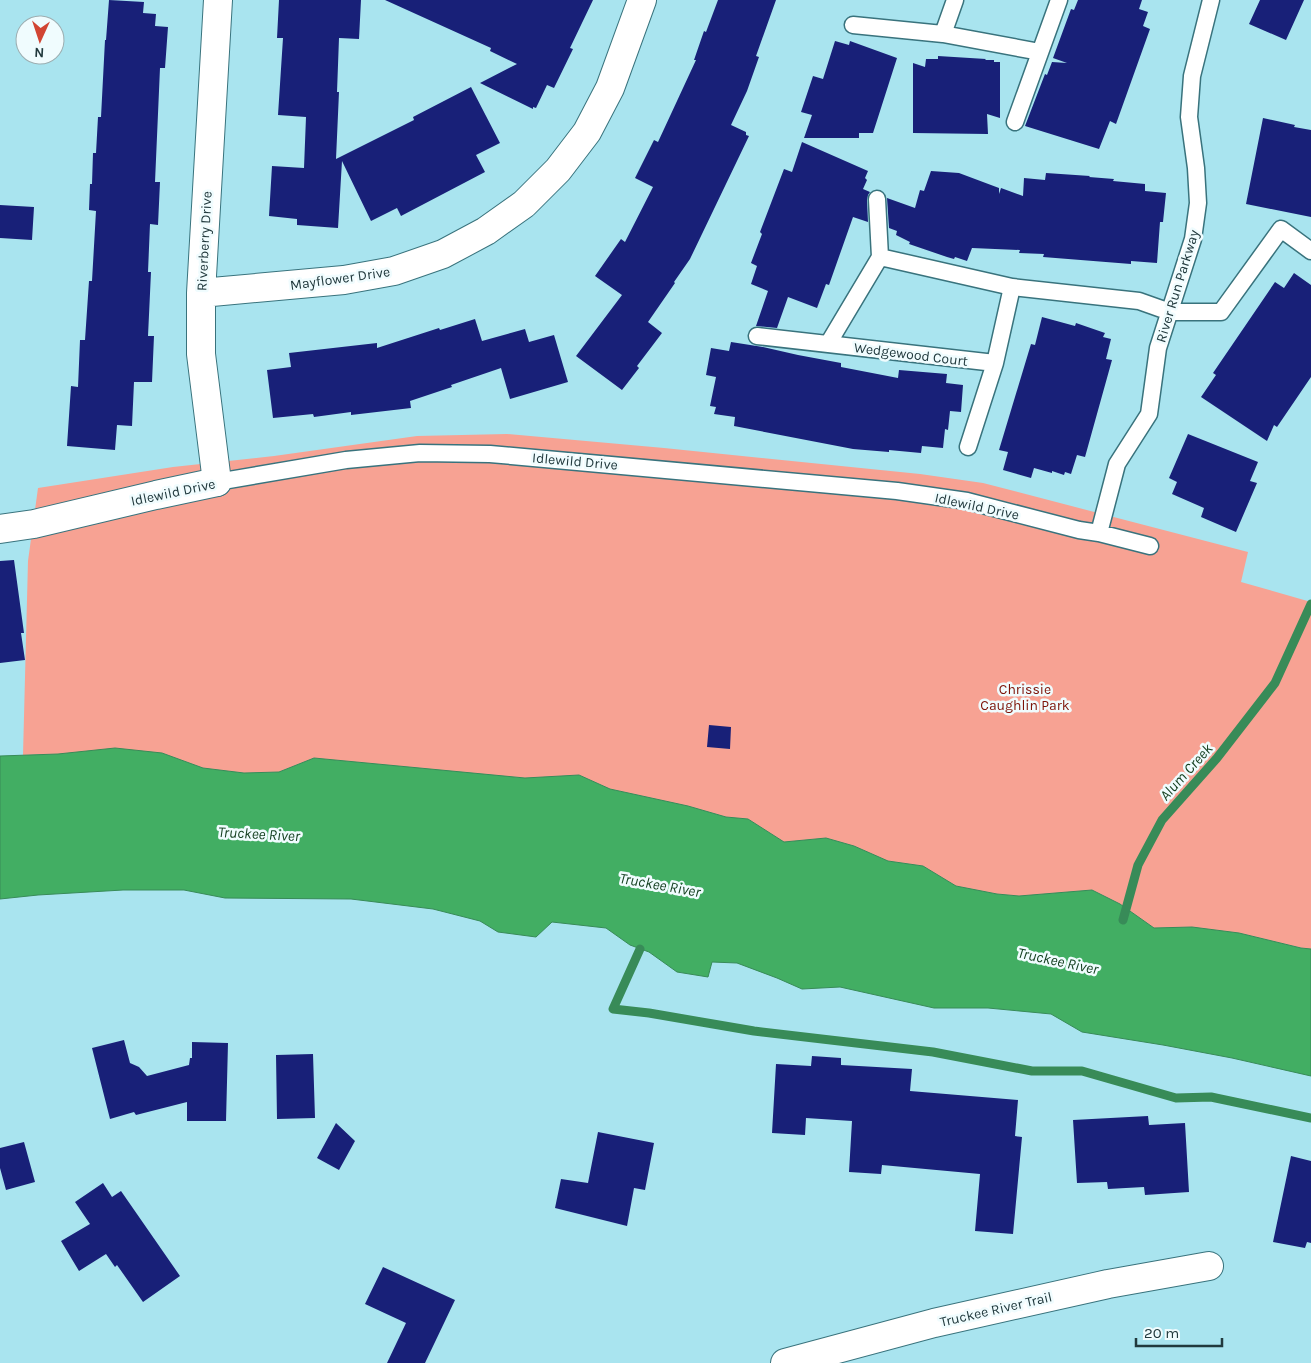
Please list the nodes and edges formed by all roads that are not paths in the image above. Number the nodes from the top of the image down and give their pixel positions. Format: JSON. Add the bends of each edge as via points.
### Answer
{"nodes":[{"id":1,"x":218,"y":0,"type":"edge"},
{"id":2,"x":642,"y":0,"type":"edge"},
{"id":3,"x":955,"y":0,"type":"edge"},
{"id":4,"x":1059,"y":0,"type":"edge"},
{"id":5,"x":1211,"y":0,"type":"edge"},
{"id":6,"x":854,"y":24,"type":"dead end"},
{"id":7,"x":943,"y":34,"type":"junction"},
{"id":8,"x":1040,"y":52,"type":"junction"},
{"id":9,"x":1016,"y":122,"type":"dead end"},
{"id":10,"x":877,"y":199,"type":"dead end"},
{"id":11,"x":1311,"y":251,"type":"edge"},
{"id":12,"x":880,"y":257,"type":"junction"},
{"id":13,"x":1012,"y":287,"type":"junction"},
{"id":14,"x":200,"y":293,"type":"junction"},
{"id":15,"x":1170,"y":312,"type":"junction"},
{"id":16,"x":757,"y":336,"type":"dead end"},
{"id":17,"x":828,"y":344,"type":"junction"},
{"id":18,"x":995,"y":363,"type":"junction"},
{"id":19,"x":968,"y":447,"type":"dead end"},
{"id":20,"x":217,"y":482,"type":"junction"},
{"id":21,"x":0,"y":529,"type":"edge"},
{"id":22,"x":1099,"y":533,"type":"junction"},
{"id":23,"x":1150,"y":546,"type":"dead end"},
{"id":24,"x":1209,"y":1266,"type":"dead end"},
{"id":25,"x":785,"y":1363,"type":"edge"}],
"edges":[{"from":1,"to":14,"type":"street","name":"Riverberry Drive"},
{"from":2,"to":14,"type":"street","name":"Mayflower Drive","via":[[610,88],[587,132],[558,170],[524,204],[486,232],[443,254],[394,271],[344,280]]},
{"from":3,"to":7,"type":"lane"},
{"from":4,"to":8,"type":"lane"},
{"from":5,"to":15,"type":"lane","name":"River Run Parkway","via":[[1192,76],[1189,117],[1198,203],[1193,240]]},
{"from":6,"to":7,"type":"lane"},
{"from":7,"to":8,"type":"lane"},
{"from":8,"to":9,"type":"lane"},
{"from":10,"to":12,"type":"lane"},
{"from":11,"to":15,"type":"lane","via":[[1281,229],[1220,312]]},
{"from":12,"to":13,"type":"lane"},
{"from":12,"to":17,"type":"lane"},
{"from":13,"to":15,"type":"lane","via":[[1139,301]]},
{"from":13,"to":18,"type":"lane"},
{"from":14,"to":20,"type":"street","name":"Riverberry Drive","via":[[201,354]]},
{"from":15,"to":22,"type":"lane","name":"River Run Parkway","via":[[1158,348],[1149,414],[1117,464]]},
{"from":16,"to":17,"type":"lane","name":"Wedgewood Court"},
{"from":17,"to":18,"type":"lane","name":"Wedgewood Court"},
{"from":18,"to":19,"type":"lane"},
{"from":20,"to":21,"type":"street","name":"Idlewild Drive"},
{"from":20,"to":22,"type":"lane","name":"Idlewild Drive","via":[[346,460],[420,453],[490,454],[897,491],[967,501]]},
{"from":22,"to":23,"type":"lane","name":"Idlewild Drive"},
{"from":24,"to":25,"type":"street","name":"Truckee River Trail","via":[[1108,1284],[934,1322]]}]}
